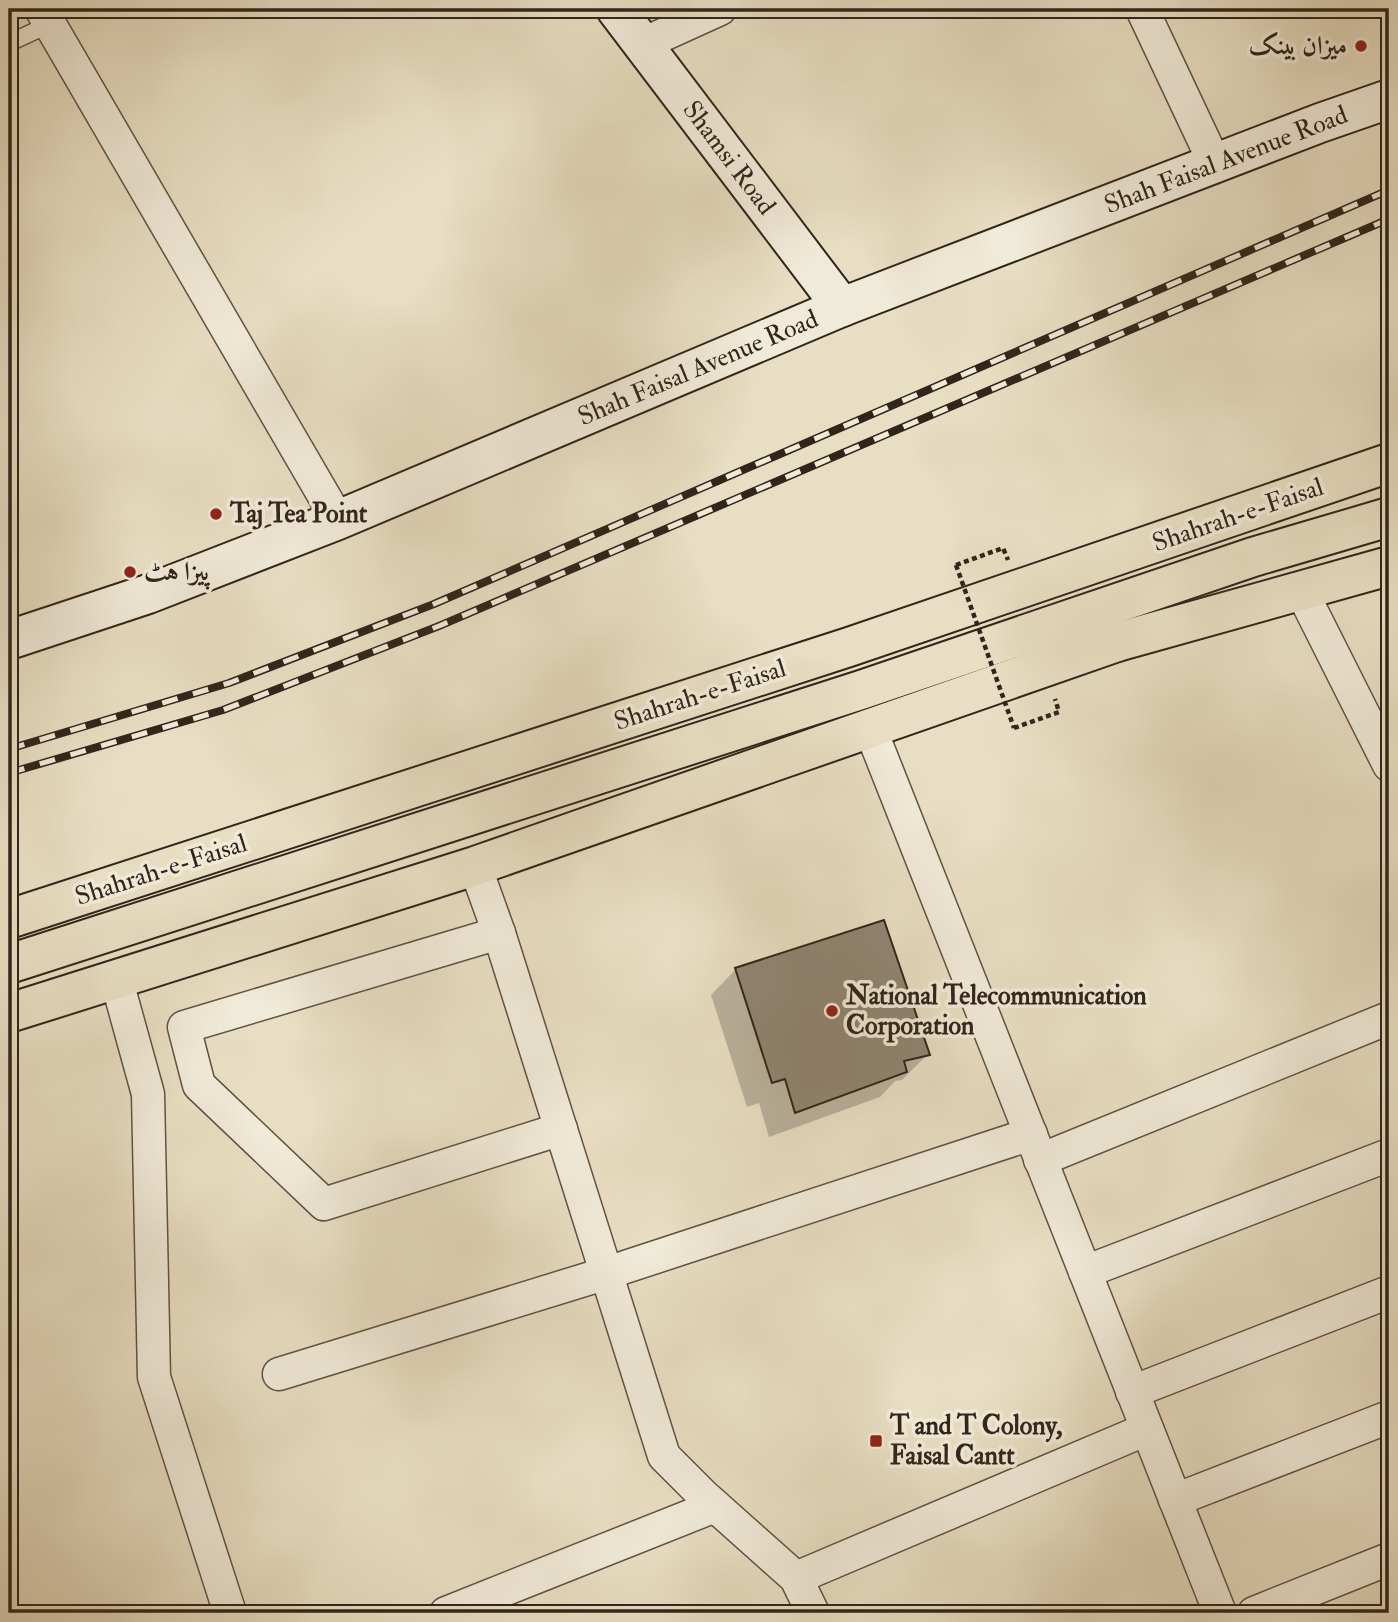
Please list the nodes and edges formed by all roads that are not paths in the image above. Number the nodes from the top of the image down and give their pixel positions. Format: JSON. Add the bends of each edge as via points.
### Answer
{"nodes":[{"id":1,"x":616,"y":9,"type":"edge"},
{"id":2,"x":720,"y":9,"type":"edge"},
{"id":3,"x":1142,"y":9,"type":"edge"},
{"id":4,"x":46,"y":16,"type":"edge"},
{"id":5,"x":9,"y":43,"type":"edge"},
{"id":6,"x":643,"y":44,"type":"junction"},
{"id":7,"x":1389,"y":99,"type":"edge"},
{"id":8,"x":1215,"y":164,"type":"junction"},
{"id":9,"x":842,"y":307,"type":"junction"},
{"id":10,"x":1389,"y":463,"type":"edge"},
{"id":11,"x":1389,"y":517,"type":"edge"},
{"id":12,"x":338,"y":520,"type":"junction"},
{"id":13,"x":1389,"y":565,"type":"edge"},
{"id":14,"x":1301,"y":590,"type":"junction"},
{"id":15,"x":1021,"y":636,"type":"junction"},
{"id":16,"x":9,"y":640,"type":"edge"},
{"id":17,"x":1117,"y":642,"type":"junction"},
{"id":18,"x":870,"y":728,"type":"junction"},
{"id":19,"x":1389,"y":765,"type":"edge"},
{"id":20,"x":475,"y":866,"type":"junction"},
{"id":21,"x":9,"y":919,"type":"edge"},
{"id":22,"x":499,"y":933,"type":"junction"},
{"id":23,"x":9,"y":964,"type":"edge"},
{"id":24,"x":116,"y":978,"type":"junction"},
{"id":25,"x":9,"y":1013,"type":"edge"},
{"id":26,"x":1389,"y":1018,"type":"edge"},
{"id":27,"x":561,"y":1129,"type":"junction"},
{"id":28,"x":1036,"y":1147,"type":"junction"},
{"id":29,"x":1389,"y":1155,"type":"edge"},
{"id":30,"x":1085,"y":1272,"type":"junction"},
{"id":31,"x":607,"y":1273,"type":"junction"},
{"id":32,"x":1389,"y":1292,"type":"edge"},
{"id":33,"x":279,"y":1374,"type":"dead end"},
{"id":34,"x":1132,"y":1392,"type":"junction"},
{"id":35,"x":1389,"y":1417,"type":"edge"},
{"id":36,"x":1147,"y":1429,"type":"junction"},
{"id":37,"x":1175,"y":1500,"type":"junction"},
{"id":38,"x":715,"y":1506,"type":"junction"},
{"id":39,"x":1389,"y":1559,"type":"edge"},
{"id":40,"x":796,"y":1578,"type":"junction"},
{"id":41,"x":230,"y":1613,"type":"edge"},
{"id":42,"x":446,"y":1613,"type":"edge"},
{"id":43,"x":813,"y":1613,"type":"edge"},
{"id":44,"x":1220,"y":1613,"type":"edge"},
{"id":45,"x":1254,"y":1613,"type":"edge"}],
"edges":[{"from":1,"to":6,"type":"street","name":"Shamsi Road"},
{"from":2,"to":6,"type":"street"},
{"from":3,"to":8,"type":"street"},
{"from":4,"to":5,"type":"lane"},
{"from":4,"to":12,"type":"street"},
{"from":6,"to":9,"type":"street","name":"Shamsi Road"},
{"from":7,"to":8,"type":"street","name":"Shah Faisal Avenue Road"},
{"from":8,"to":9,"type":"street","name":"Shah Faisal Avenue Road"},
{"from":9,"to":12,"type":"street","name":"Shah Faisal Avenue Road"},
{"from":10,"to":21,"type":"highway","name":"Shahrah-e-Faisal","via":[[849,647]]},
{"from":11,"to":15,"type":"highway","name":"Shahrah-e-Faisal","via":[[1253,557]]},
{"from":12,"to":16,"type":"street","name":"Shah Faisal Avenue Road","via":[[148,594]]},
{"from":13,"to":14,"type":"highway"},
{"from":14,"to":17,"type":"highway"},
{"from":14,"to":19,"type":"street"},
{"from":15,"to":17,"type":"highway"},
{"from":15,"to":23,"type":"highway","name":"Shahrah-e-Faisal"},
{"from":17,"to":18,"type":"highway"},
{"from":18,"to":20,"type":"highway"},
{"from":18,"to":28,"type":"street"},
{"from":20,"to":22,"type":"street"},
{"from":20,"to":24,"type":"highway"},
{"from":22,"to":27,"type":"street"},
{"from":22,"to":27,"type":"street","via":[[184,1027],[199,1085],[324,1204]]},
{"from":24,"to":25,"type":"highway"},
{"from":24,"to":41,"type":"street","via":[[148,1094],[154,1377]]},
{"from":26,"to":28,"type":"street"},
{"from":27,"to":31,"type":"street"},
{"from":28,"to":30,"type":"street"},
{"from":28,"to":31,"type":"street"},
{"from":29,"to":30,"type":"street"},
{"from":30,"to":34,"type":"street"},
{"from":31,"to":33,"type":"street"},
{"from":31,"to":38,"type":"street","via":[[664,1456]]},
{"from":32,"to":34,"type":"street"},
{"from":34,"to":36,"type":"street"},
{"from":35,"to":37,"type":"street"},
{"from":36,"to":37,"type":"street"},
{"from":36,"to":40,"type":"street"},
{"from":37,"to":44,"type":"street"},
{"from":38,"to":40,"type":"street"},
{"from":38,"to":42,"type":"street"},
{"from":39,"to":45,"type":"street"},
{"from":40,"to":43,"type":"street"}]}
